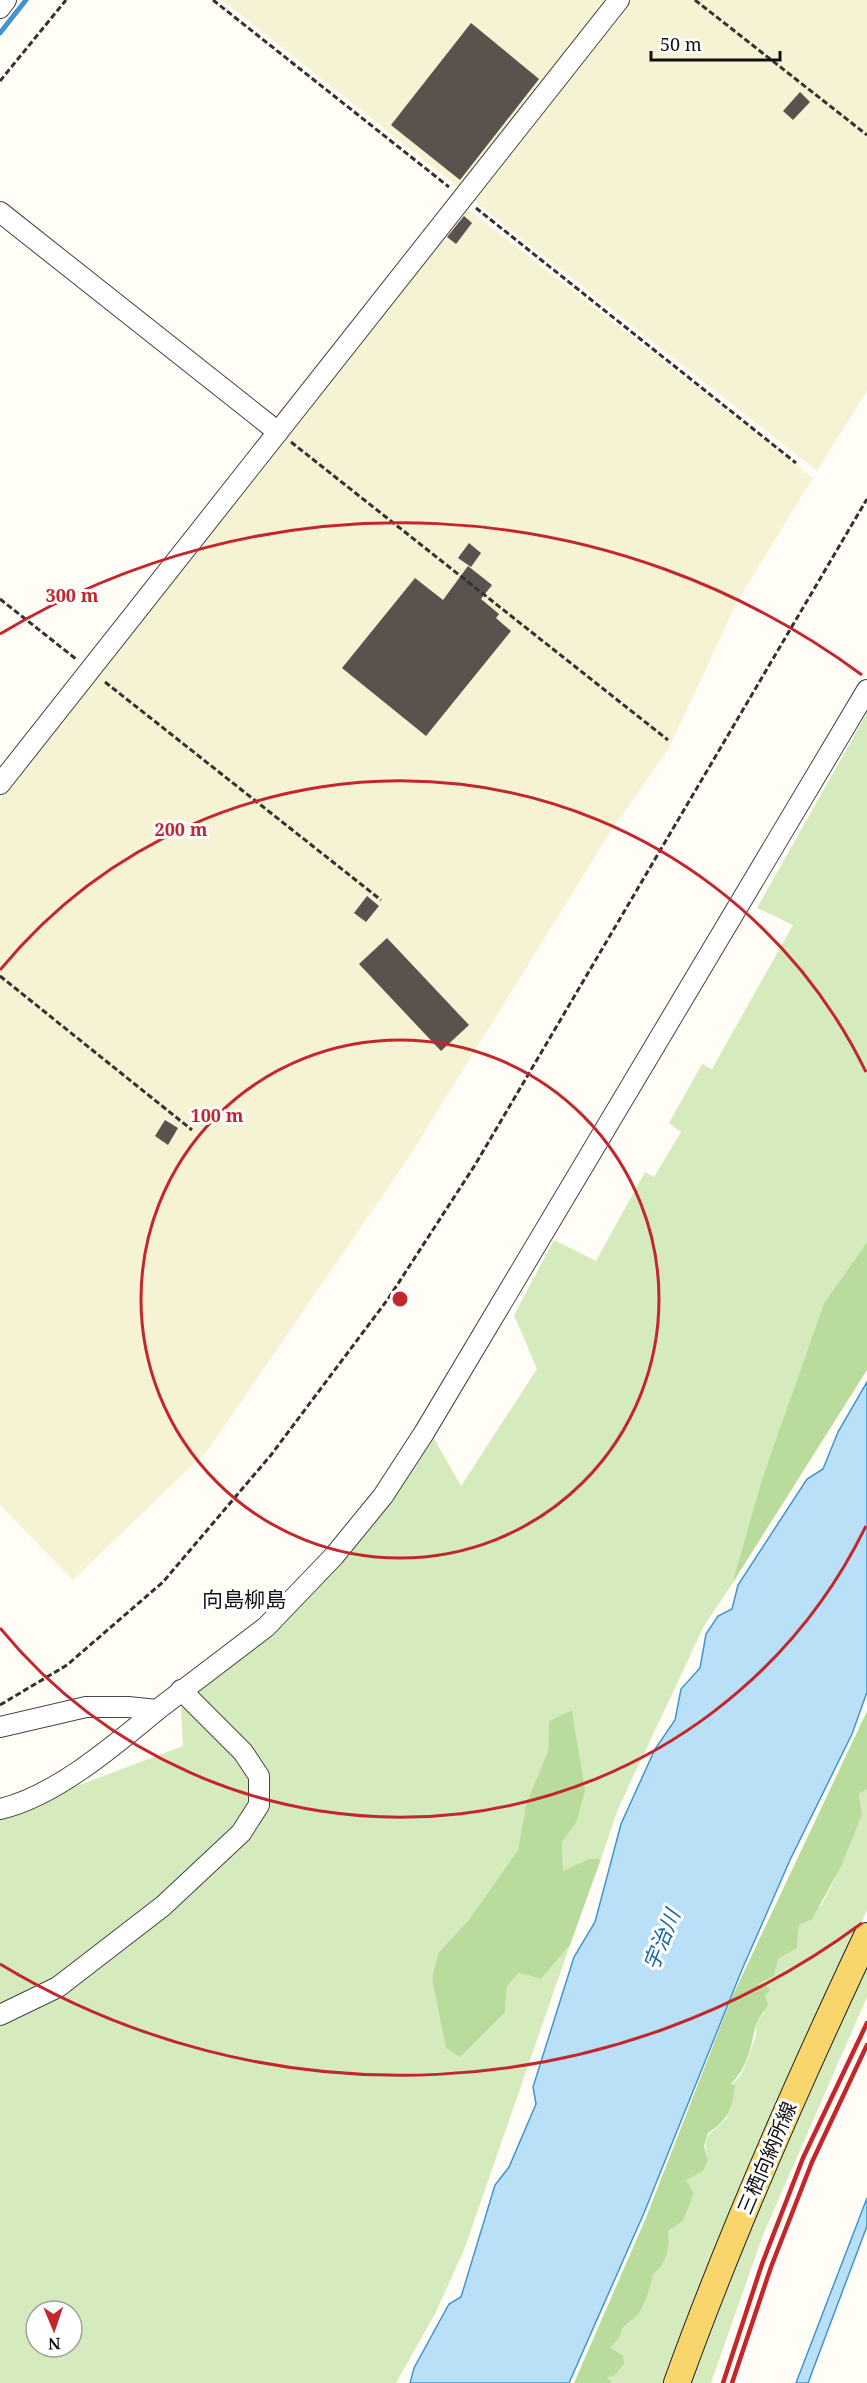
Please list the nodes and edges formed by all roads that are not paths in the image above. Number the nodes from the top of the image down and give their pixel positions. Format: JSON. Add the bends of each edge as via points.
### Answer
{"nodes":[{"id":1,"x":6,"y":0,"type":"edge"},
{"id":2,"x":620,"y":0,"type":"edge"},
{"id":3,"x":0,"y":8,"type":"edge"},
{"id":4,"x":0,"y":212,"type":"edge"},
{"id":5,"x":278,"y":432,"type":"junction"},
{"id":6,"x":867,"y":690,"type":"edge"},
{"id":7,"x":0,"y":784,"type":"edge"},
{"id":8,"x":181,"y":1690,"type":"junction"},
{"id":9,"x":157,"y":1710,"type":"junction"},
{"id":10,"x":0,"y":1727,"type":"edge"},
{"id":11,"x":0,"y":1809,"type":"edge"},
{"id":12,"x":867,"y":1936,"type":"edge"},
{"id":13,"x":0,"y":2015,"type":"edge"},
{"id":14,"x":677,"y":2383,"type":"edge"}],
"edges":[{"from":1,"to":3,"type":"street"},
{"from":2,"to":5,"type":"street"},
{"from":4,"to":5,"type":"street"},
{"from":5,"to":7,"type":"street"},
{"from":6,"to":8,"type":"street","via":[[383,1496],[334,1556],[266,1627]]},
{"from":8,"to":9,"type":"street"},
{"from":8,"to":13,"type":"street","via":[[243,1752],[259,1776],[259,1805],[241,1833],[163,1906],[58,1987]]},
{"from":9,"to":10,"type":"street","via":[[86,1707]]},
{"from":9,"to":11,"type":"street","via":[[75,1774],[14,1806]]},
{"from":12,"to":14,"type":"main road","name":"三栖向納所線","via":[[758,2178]]}]}
